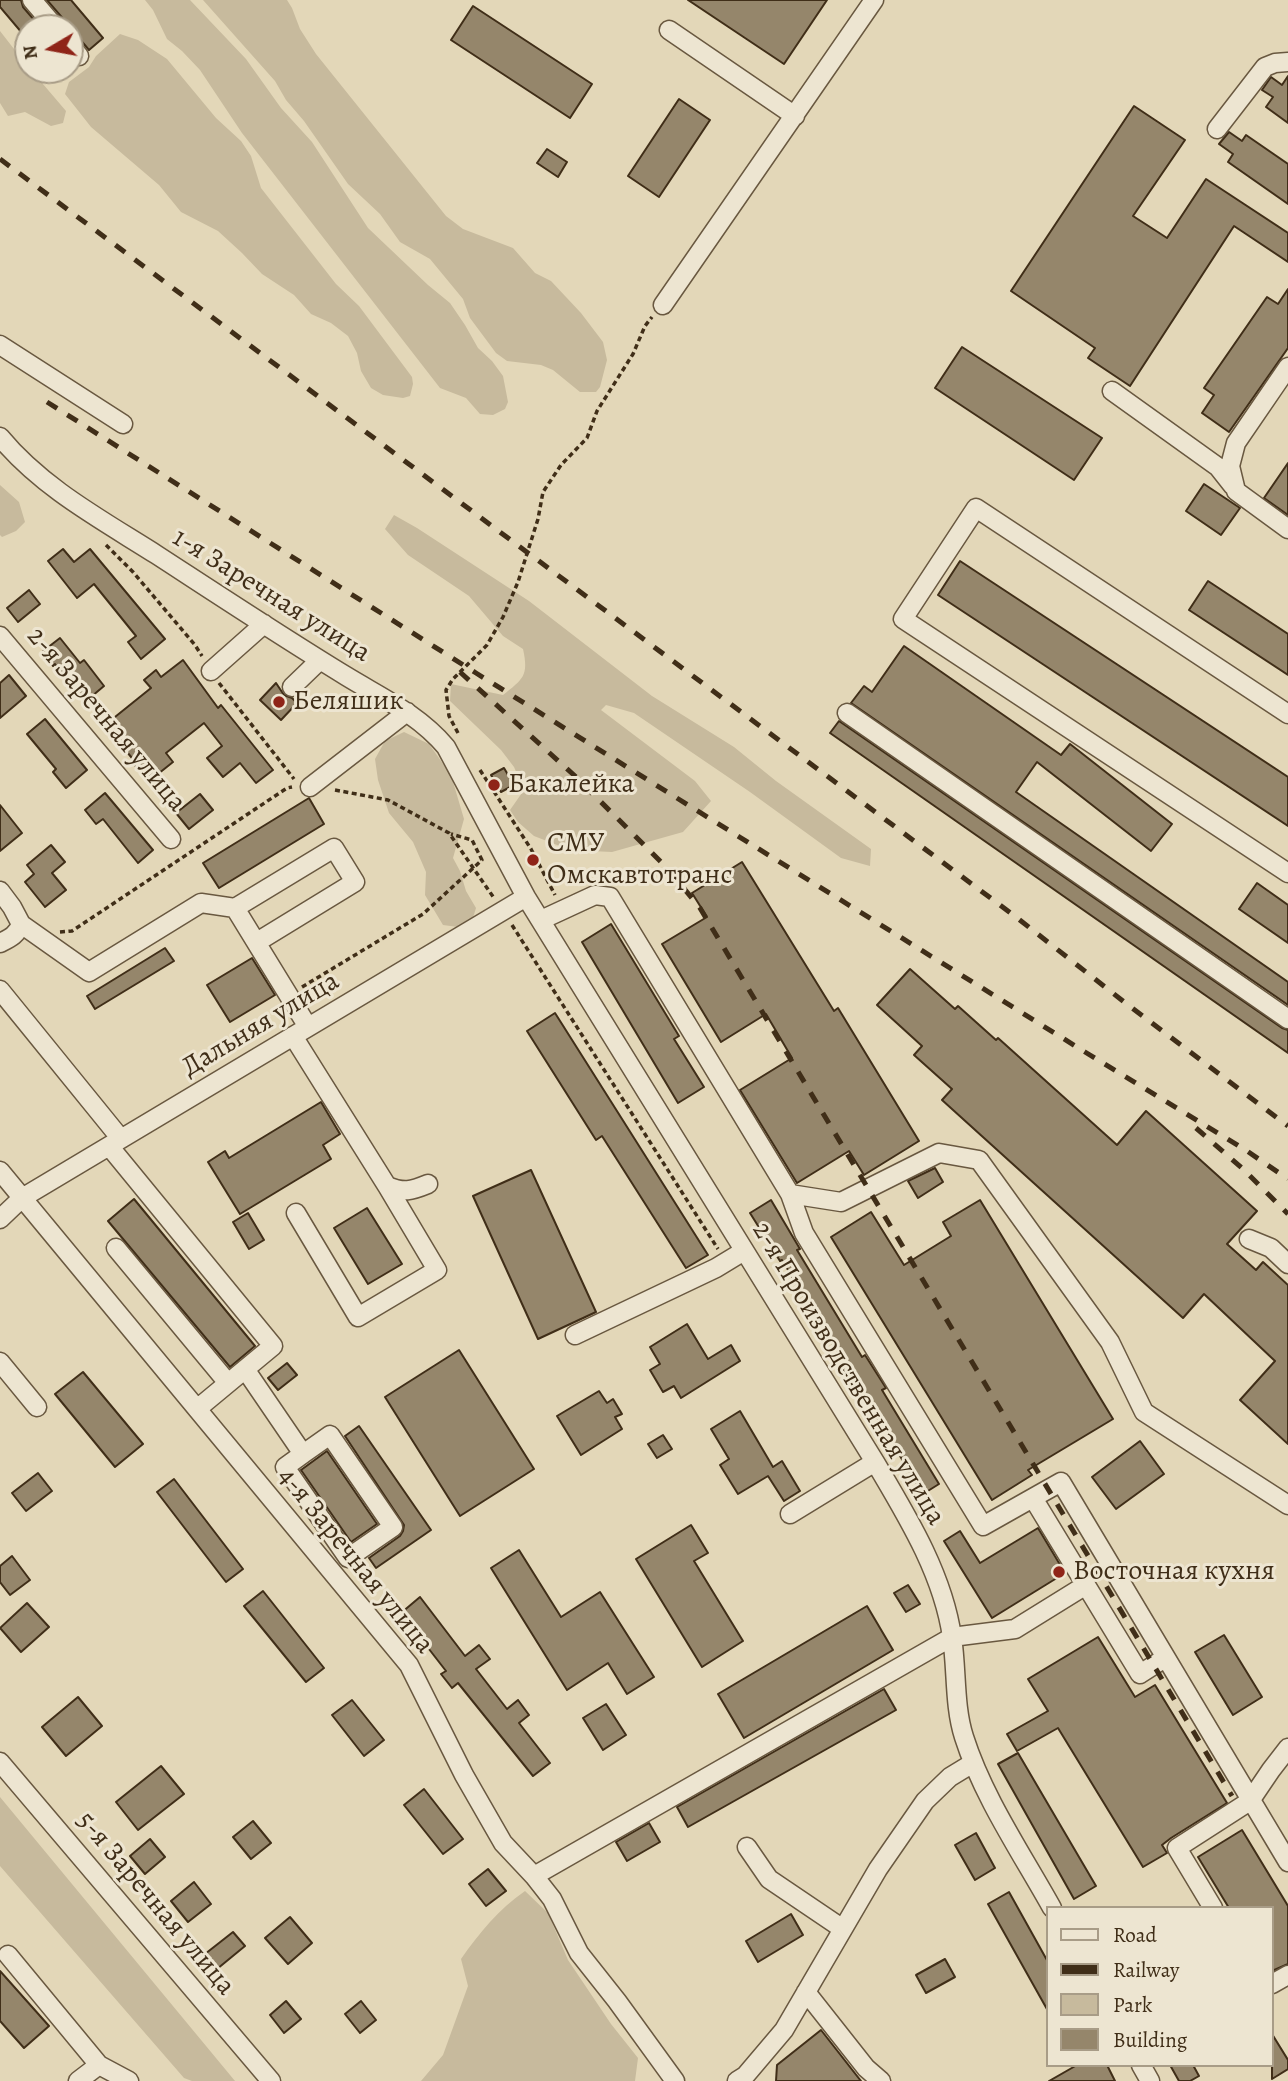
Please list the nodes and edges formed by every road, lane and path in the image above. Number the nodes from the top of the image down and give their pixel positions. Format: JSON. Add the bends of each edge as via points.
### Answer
{"nodes":[{"id":1,"x":32,"y":0,"type":"edge"},
{"id":2,"x":874,"y":0,"type":"edge"},
{"id":3,"x":44,"y":14,"type":"edge"},
{"id":4,"x":669,"y":30,"type":"dead end"},
{"id":5,"x":1288,"y":62,"type":"edge"},
{"id":6,"x":795,"y":116,"type":"junction"},
{"id":7,"x":1217,"y":128,"type":"dead end"},
{"id":8,"x":663,"y":306,"type":"joint"},
{"id":9,"x":0,"y":345,"type":"edge"},
{"id":10,"x":1288,"y":367,"type":"edge"},
{"id":11,"x":1112,"y":391,"type":"dead end"},
{"id":12,"x":124,"y":424,"type":"dead end"},
{"id":13,"x":0,"y":437,"type":"edge"},
{"id":14,"x":1236,"y":491,"type":"junction"},
{"id":15,"x":1288,"y":529,"type":"edge"},
{"id":16,"x":104,"y":543,"type":"dead end"},
{"id":17,"x":264,"y":624,"type":"junction"},
{"id":18,"x":0,"y":636,"type":"edge"},
{"id":19,"x":320,"y":660,"type":"junction"},
{"id":20,"x":211,"y":671,"type":"junction"},
{"id":21,"x":292,"y":687,"type":"dead end"},
{"id":22,"x":407,"y":712,"type":"junction"},
{"id":23,"x":846,"y":713,"type":"dead end"},
{"id":24,"x":1288,"y":714,"type":"edge"},
{"id":25,"x":459,"y":736,"type":"dead end"},
{"id":26,"x":479,"y":769,"type":"dead end"},
{"id":27,"x":310,"y":787,"type":"joint"},
{"id":28,"x":449,"y":833,"type":"junction"},
{"id":29,"x":172,"y":839,"type":"dead end"},
{"id":30,"x":473,"y":868,"type":"junction"},
{"id":31,"x":1288,"y":873,"type":"edge"},
{"id":32,"x":0,"y":891,"type":"edge"},
{"id":33,"x":526,"y":897,"type":"junction"},
{"id":34,"x":235,"y":908,"type":"junction"},
{"id":35,"x":563,"y":909,"type":"junction"},
{"id":36,"x":502,"y":911,"type":"junction"},
{"id":37,"x":541,"y":920,"type":"junction"},
{"id":38,"x":26,"y":928,"type":"junction"},
{"id":39,"x":0,"y":943,"type":"edge"},
{"id":40,"x":257,"y":943,"type":"junction"},
{"id":41,"x":0,"y":990,"type":"edge"},
{"id":42,"x":289,"y":996,"type":"junction"},
{"id":43,"x":1288,"y":1019,"type":"edge"},
{"id":44,"x":300,"y":1032,"type":"junction"},
{"id":45,"x":115,"y":1143,"type":"junction"},
{"id":46,"x":0,"y":1171,"type":"edge"},
{"id":47,"x":428,"y":1184,"type":"dead end"},
{"id":48,"x":387,"y":1186,"type":"junction"},
{"id":49,"x":790,"y":1194,"type":"junction"},
{"id":50,"x":22,"y":1198,"type":"junction"},
{"id":51,"x":296,"y":1213,"type":"dead end"},
{"id":52,"x":0,"y":1219,"type":"edge"},
{"id":53,"x":1249,"y":1239,"type":"dead end"},
{"id":54,"x":116,"y":1248,"type":"dead end"},
{"id":55,"x":744,"y":1251,"type":"junction"},
{"id":56,"x":726,"y":1262,"type":"junction"},
{"id":57,"x":1288,"y":1265,"type":"edge"},
{"id":58,"x":575,"y":1335,"type":"dead end"},
{"id":59,"x":0,"y":1362,"type":"edge"},
{"id":60,"x":245,"y":1369,"type":"junction"},
{"id":61,"x":228,"y":1383,"type":"junction"},
{"id":62,"x":37,"y":1406,"type":"dead end"},
{"id":63,"x":197,"y":1409,"type":"junction"},
{"id":64,"x":303,"y":1454,"type":"junction"},
{"id":65,"x":875,"y":1462,"type":"junction"},
{"id":66,"x":1033,"y":1498,"type":"junction"},
{"id":67,"x":1288,"y":1505,"type":"edge"},
{"id":68,"x":790,"y":1514,"type":"dead end"},
{"id":69,"x":1086,"y":1585,"type":"junction"},
{"id":70,"x":952,"y":1637,"type":"junction"},
{"id":71,"x":1166,"y":1658,"type":"junction"},
{"id":72,"x":1288,"y":1748,"type":"edge"},
{"id":73,"x":0,"y":1762,"type":"edge"},
{"id":74,"x":973,"y":1763,"type":"junction"},
{"id":75,"x":1250,"y":1801,"type":"junction"},
{"id":76,"x":747,"y":1847,"type":"dead end"},
{"id":77,"x":1288,"y":1862,"type":"edge"},
{"id":78,"x":534,"y":1876,"type":"junction"},
{"id":79,"x":1051,"y":1906,"type":"edge"},
{"id":80,"x":1212,"y":1906,"type":"edge"},
{"id":81,"x":843,"y":1929,"type":"junction"},
{"id":82,"x":8,"y":1955,"type":"dead end"},
{"id":83,"x":806,"y":1992,"type":"junction"},
{"id":84,"x":99,"y":2065,"type":"junction"},
{"id":85,"x":78,"y":2081,"type":"edge"},
{"id":86,"x":129,"y":2081,"type":"edge"},
{"id":87,"x":271,"y":2081,"type":"edge"},
{"id":88,"x":675,"y":2081,"type":"edge"},
{"id":89,"x":737,"y":2081,"type":"edge"},
{"id":90,"x":881,"y":2081,"type":"edge"}],
"edges":[{"from":1,"to":3,"type":"street"},
{"from":2,"to":6,"type":"street"},
{"from":4,"to":6,"type":"street"},
{"from":5,"to":7,"type":"street","via":[[1265,67]]},
{"from":6,"to":8,"type":"street"},
{"from":8,"to":25,"type":"path","via":[[645,326],[597,411],[587,438],[542,492],[538,519],[503,617],[487,645],[446,690],[449,716]]},
{"from":9,"to":12,"type":"street"},
{"from":10,"to":14,"type":"street","via":[[1236,443],[1230,466]]},
{"from":11,"to":14,"type":"street","via":[[1217,467]]},
{"from":13,"to":17,"type":"street","name":"1-я Заречная улица","via":[[56,491]]},
{"from":14,"to":15,"type":"street"},
{"from":16,"to":20,"type":"path","via":[[186,634]]},
{"from":17,"to":19,"type":"street","name":"1-я Заречная улица"},
{"from":17,"to":20,"type":"street"},
{"from":18,"to":29,"type":"street","name":"2-я Заречная улица"},
{"from":19,"to":21,"type":"street"},
{"from":19,"to":22,"type":"street","name":"1-я Заречная улица"},
{"from":20,"to":38,"type":"path","via":[[300,786],[286,788],[72,931]]},
{"from":22,"to":27,"type":"street"},
{"from":22,"to":33,"type":"street","name":"1-я Заречная улица","via":[[446,747]]},
{"from":23,"to":43,"type":"street"},
{"from":24,"to":31,"type":"street","via":[[976,508],[903,619]]},
{"from":26,"to":35,"type":"path"},
{"from":27,"to":28,"type":"path","via":[[388,800]]},
{"from":28,"to":30,"type":"path"},
{"from":28,"to":30,"type":"path","via":[[472,840],[482,860]]},
{"from":30,"to":36,"type":"path"},
{"from":30,"to":42,"type":"path","via":[[423,914]]},
{"from":32,"to":38,"type":"street"},
{"from":33,"to":36,"type":"street","name":"Дальняя улица"},
{"from":33,"to":37,"type":"street","name":"2-я Производственная улица"},
{"from":34,"to":38,"type":"street","via":[[201,903],[89,972]]},
{"from":34,"to":40,"type":"street"},
{"from":34,"to":40,"type":"street","via":[[334,848],[355,882]]},
{"from":35,"to":37,"type":"street"},
{"from":35,"to":49,"type":"street","via":[[595,895],[610,897]]},
{"from":36,"to":44,"type":"street","name":"Дальняя улица"},
{"from":36,"to":56,"type":"path"},
{"from":37,"to":55,"type":"street","name":"2-я Производственная улица"},
{"from":38,"to":39,"type":"street"},
{"from":40,"to":42,"type":"street"},
{"from":41,"to":45,"type":"street"},
{"from":42,"to":44,"type":"street"},
{"from":44,"to":45,"type":"street","name":"Дальняя улица"},
{"from":44,"to":48,"type":"street"},
{"from":45,"to":50,"type":"street","name":"Дальняя улица"},
{"from":45,"to":60,"type":"street","via":[[273,1346]]},
{"from":46,"to":50,"type":"street","name":"4-я Заречная улица"},
{"from":47,"to":48,"type":"street","via":[[400,1192]]},
{"from":48,"to":51,"type":"street","via":[[437,1270],[358,1317]]},
{"from":49,"to":66,"type":"street","via":[[804,1233],[983,1526]]},
{"from":49,"to":67,"type":"street","via":[[841,1202],[939,1153],[979,1160],[1110,1342],[1144,1412]]},
{"from":50,"to":52,"type":"street","name":"Дальняя улица"},
{"from":50,"to":63,"type":"street","name":"4-я Заречная улица"},
{"from":53,"to":57,"type":"street","via":[[1271,1248]]},
{"from":54,"to":61,"type":"street"},
{"from":55,"to":56,"type":"street"},
{"from":55,"to":65,"type":"street","name":"2-я Производственная улица"},
{"from":56,"to":58,"type":"street"},
{"from":59,"to":62,"type":"street"},
{"from":60,"to":61,"type":"street"},
{"from":60,"to":64,"type":"street"},
{"from":61,"to":63,"type":"street"},
{"from":63,"to":78,"type":"street","name":"4-я Заречная улица","via":[[409,1665],[503,1843]]},
{"from":64,"to":64,"type":"street","via":[[285,1467],[348,1558],[393,1527],[330,1435]]},
{"from":65,"to":68,"type":"street"},
{"from":65,"to":70,"type":"street","name":"2-я Производственная улица","via":[[927,1558]]},
{"from":66,"to":69,"type":"street"},
{"from":66,"to":71,"type":"street","via":[[1061,1482]]},
{"from":69,"to":70,"type":"street","via":[[1014,1629]]},
{"from":69,"to":71,"type":"street","via":[[1140,1674]]},
{"from":70,"to":74,"type":"street","name":"2-я Производственная улица","via":[[962,1734]]},
{"from":70,"to":78,"type":"street"},
{"from":71,"to":75,"type":"street"},
{"from":72,"to":75,"type":"street"},
{"from":73,"to":87,"type":"street","name":"5-я Заречная улица"},
{"from":74,"to":79,"type":"street","name":"2-я Производственная улица"},
{"from":74,"to":81,"type":"street","via":[[925,1801]]},
{"from":75,"to":77,"type":"street"},
{"from":75,"to":80,"type":"street","via":[[1177,1848]]},
{"from":76,"to":81,"type":"street","via":[[769,1879]]},
{"from":78,"to":88,"type":"street","name":"4-я Заречная улица","via":[[552,1899],[579,1953]]},
{"from":81,"to":83,"type":"street"},
{"from":82,"to":84,"type":"street"},
{"from":83,"to":89,"type":"street","via":[[784,2030]]},
{"from":83,"to":90,"type":"street"},
{"from":84,"to":85,"type":"street"},
{"from":84,"to":86,"type":"street"}]}
